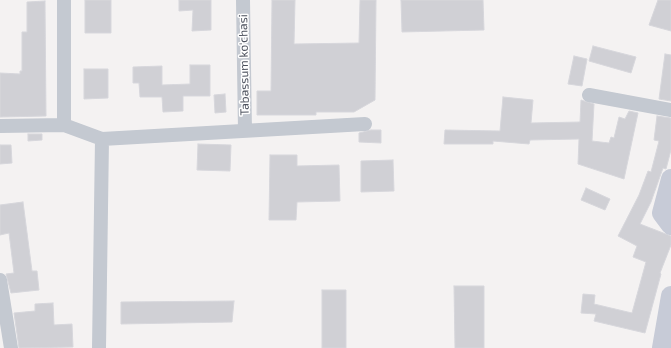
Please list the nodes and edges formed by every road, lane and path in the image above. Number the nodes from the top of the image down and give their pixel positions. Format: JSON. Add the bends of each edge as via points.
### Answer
{"nodes":[{"id":1,"x":64,"y":0,"type":"edge"},
{"id":2,"x":243,"y":0,"type":"edge"},
{"id":3,"x":589,"y":95,"type":"dead end"},
{"id":4,"x":671,"y":110,"type":"edge"},
{"id":5,"x":365,"y":124,"type":"dead end"},
{"id":6,"x":64,"y":125,"type":"junction"},
{"id":7,"x":0,"y":126,"type":"edge"},
{"id":8,"x":246,"y":131,"type":"junction"},
{"id":9,"x":102,"y":138,"type":"junction"},
{"id":10,"x":671,"y":180,"type":"edge"},
{"id":11,"x":671,"y":224,"type":"edge"},
{"id":12,"x":0,"y":280,"type":"edge"},
{"id":13,"x":671,"y":296,"type":"edge"},
{"id":14,"x":11,"y":348,"type":"edge"},
{"id":15,"x":99,"y":348,"type":"edge"},
{"id":16,"x":662,"y":348,"type":"edge"}],
"edges":[{"from":1,"to":6,"type":"street"},
{"from":2,"to":8,"type":"street","name":"Tabassum ko'chasi"},
{"from":3,"to":4,"type":"street"},
{"from":5,"to":8,"type":"street"},
{"from":6,"to":7,"type":"street"},
{"from":6,"to":9,"type":"street"},
{"from":8,"to":9,"type":"street"},
{"from":9,"to":15,"type":"street"},
{"from":10,"to":11,"type":"street","via":[[662,213]]},
{"from":12,"to":14,"type":"street"},
{"from":13,"to":16,"type":"street"}]}
